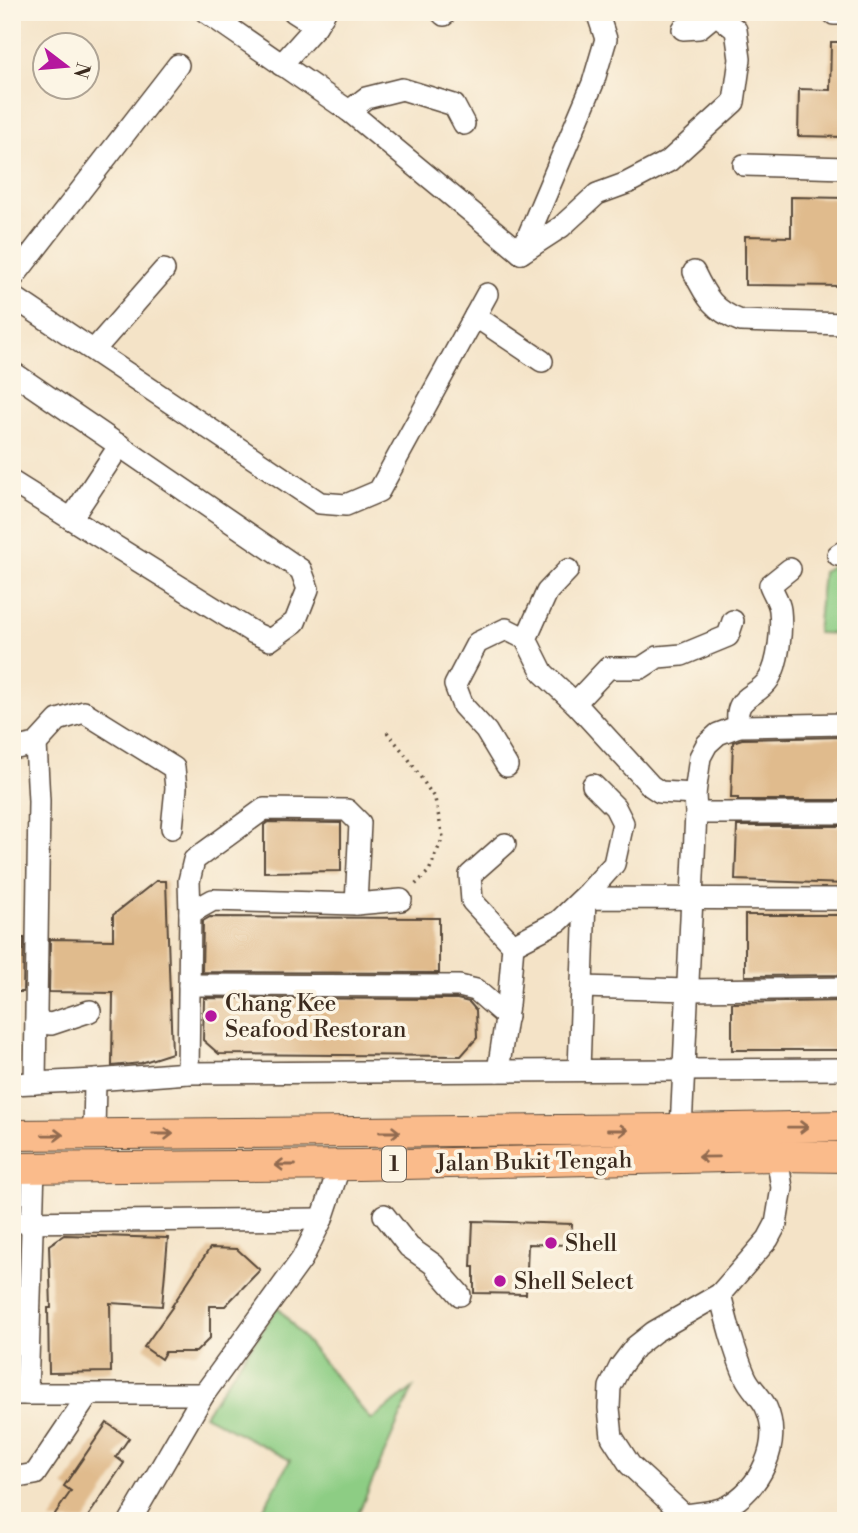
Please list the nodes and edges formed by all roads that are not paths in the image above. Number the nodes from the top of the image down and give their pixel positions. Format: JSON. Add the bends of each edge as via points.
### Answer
{"nodes":[{"id":1,"x":206,"y":12,"type":"edge"},
{"id":2,"x":294,"y":12,"type":"edge"},
{"id":3,"x":597,"y":12,"type":"edge"},
{"id":4,"x":320,"y":19,"type":"edge"},
{"id":5,"x":684,"y":29,"type":"dead end"},
{"id":6,"x":178,"y":65,"type":"dead end"},
{"id":7,"x":281,"y":65,"type":"junction"},
{"id":8,"x":349,"y":111,"type":"junction"},
{"id":9,"x":464,"y":124,"type":"dead end"},
{"id":10,"x":744,"y":165,"type":"dead end"},
{"id":11,"x":846,"y":168,"type":"edge"},
{"id":12,"x":521,"y":253,"type":"junction"},
{"id":13,"x":164,"y":270,"type":"dead end"},
{"id":14,"x":694,"y":272,"type":"dead end"},
{"id":15,"x":12,"y":279,"type":"edge"},
{"id":16,"x":487,"y":294,"type":"dead end"},
{"id":17,"x":12,"y":296,"type":"edge"},
{"id":18,"x":475,"y":316,"type":"junction"},
{"id":19,"x":846,"y":324,"type":"edge"},
{"id":20,"x":94,"y":350,"type":"junction"},
{"id":21,"x":542,"y":361,"type":"dead end"},
{"id":22,"x":12,"y":372,"type":"edge"},
{"id":23,"x":120,"y":445,"type":"junction"},
{"id":24,"x":12,"y":482,"type":"edge"},
{"id":25,"x":71,"y":519,"type":"junction"},
{"id":26,"x":790,"y":569,"type":"dead end"},
{"id":27,"x":568,"y":570,"type":"dead end"},
{"id":28,"x":733,"y":621,"type":"dead end"},
{"id":29,"x":526,"y":639,"type":"junction"},
{"id":30,"x":575,"y":703,"type":"junction"},
{"id":31,"x":846,"y":724,"type":"edge"},
{"id":32,"x":738,"y":726,"type":"junction"},
{"id":33,"x":36,"y":744,"type":"junction"},
{"id":34,"x":12,"y":749,"type":"edge"},
{"id":35,"x":507,"y":766,"type":"dead end"},
{"id":36,"x":593,"y":785,"type":"dead end"},
{"id":37,"x":696,"y":804,"type":"junction"},
{"id":38,"x":846,"y":813,"type":"edge"},
{"id":39,"x":172,"y":828,"type":"dead end"},
{"id":40,"x":505,"y":844,"type":"dead end"},
{"id":41,"x":692,"y":898,"type":"junction"},
{"id":42,"x":846,"y":899,"type":"edge"},
{"id":43,"x":401,"y":900,"type":"road end"},
{"id":44,"x":356,"y":904,"type":"junction"},
{"id":45,"x":190,"y":913,"type":"junction"},
{"id":46,"x":513,"y":945,"type":"junction"},
{"id":47,"x":189,"y":985,"type":"junction"},
{"id":48,"x":582,"y":987,"type":"junction"},
{"id":49,"x":846,"y":988,"type":"edge"},
{"id":50,"x":688,"y":990,"type":"junction"},
{"id":51,"x":90,"y":1011,"type":"dead end"},
{"id":52,"x":507,"y":1017,"type":"junction"},
{"id":53,"x":36,"y":1023,"type":"junction"},
{"id":54,"x":846,"y":1069,"type":"edge"},
{"id":55,"x":579,"y":1070,"type":"junction"},
{"id":56,"x":684,"y":1070,"type":"junction"},
{"id":57,"x":498,"y":1071,"type":"junction"},
{"id":58,"x":187,"y":1073,"type":"junction"},
{"id":59,"x":95,"y":1080,"type":"junction"},
{"id":60,"x":35,"y":1083,"type":"junction"},
{"id":61,"x":12,"y":1084,"type":"edge"},
{"id":62,"x":846,"y":1126,"type":"edge"},
{"id":63,"x":681,"y":1129,"type":"junction"},
{"id":64,"x":94,"y":1134,"type":"junction"},
{"id":65,"x":12,"y":1135,"type":"edge"},
{"id":66,"x":777,"y":1156,"type":"junction"},
{"id":67,"x":846,"y":1157,"type":"edge"},
{"id":68,"x":340,"y":1165,"type":"junction"},
{"id":69,"x":23,"y":1167,"type":"edge"},
{"id":70,"x":384,"y":1214,"type":"dead end"},
{"id":71,"x":322,"y":1219,"type":"junction"},
{"id":72,"x":22,"y":1222,"type":"edge"},
{"id":73,"x":720,"y":1294,"type":"junction"},
{"id":74,"x":460,"y":1295,"type":"dead end"},
{"id":75,"x":21,"y":1312,"type":"edge"},
{"id":76,"x":20,"y":1394,"type":"edge"},
{"id":77,"x":89,"y":1394,"type":"junction"},
{"id":78,"x":204,"y":1394,"type":"junction"},
{"id":79,"x":12,"y":1478,"type":"edge"},
{"id":80,"x":684,"y":1518,"type":"edge"},
{"id":81,"x":130,"y":1521,"type":"edge"}],
"edges":[{"from":1,"to":7,"type":"street"},
{"from":2,"to":4,"type":"street"},
{"from":3,"to":12,"type":"street","via":[[606,39],[593,83]]},
{"from":4,"to":7,"type":"street"},
{"from":5,"to":12,"type":"street","via":[[699,28],[716,14],[736,30],[740,60],[734,102],[669,161],[597,194],[561,227]]},
{"from":6,"to":15,"type":"street"},
{"from":7,"to":8,"type":"street"},
{"from":8,"to":9,"type":"street","via":[[366,98],[402,89],[454,105]]},
{"from":8,"to":12,"type":"street"},
{"from":10,"to":11,"type":"street"},
{"from":13,"to":20,"type":"street"},
{"from":14,"to":19,"type":"street","via":[[716,307],[741,321]]},
{"from":16,"to":18,"type":"street"},
{"from":17,"to":20,"type":"street"},
{"from":18,"to":20,"type":"street","via":[[379,491],[346,505],[320,503]]},
{"from":18,"to":21,"type":"street"},
{"from":22,"to":23,"type":"street"},
{"from":23,"to":25,"type":"street"},
{"from":23,"to":25,"type":"street","via":[[301,570],[308,589],[295,622],[270,640],[254,634]]},
{"from":24,"to":25,"type":"street"},
{"from":26,"to":32,"type":"street","via":[[770,585],[780,608],[774,666],[764,685],[738,708]]},
{"from":27,"to":29,"type":"street","via":[[547,592]]},
{"from":28,"to":30,"type":"street","via":[[728,636],[682,656],[658,657],[641,668],[608,667]]},
{"from":29,"to":30,"type":"street","via":[[543,673]]},
{"from":29,"to":35,"type":"street","via":[[506,629],[477,643],[455,685],[463,706],[486,731]]},
{"from":30,"to":37,"type":"street","via":[[651,786]]},
{"from":31,"to":32,"type":"street"},
{"from":32,"to":37,"type":"street","via":[[707,744],[700,757]]},
{"from":33,"to":34,"type":"street"},
{"from":33,"to":39,"type":"street","via":[[58,720],[84,712],[174,768]]},
{"from":33,"to":53,"type":"street"},
{"from":36,"to":46,"type":"street","via":[[624,823],[614,864],[559,921]]},
{"from":37,"to":38,"type":"street"},
{"from":37,"to":41,"type":"street"},
{"from":40,"to":46,"type":"street","via":[[470,875],[472,901]]},
{"from":41,"to":42,"type":"street"},
{"from":41,"to":48,"type":"street","via":[[585,898]]},
{"from":41,"to":50,"type":"street"},
{"from":43,"to":44,"type":"street"},
{"from":44,"to":45,"type":"street","via":[[213,900]]},
{"from":44,"to":45,"type":"street","via":[[360,823],[347,810],[264,809],[194,860]]},
{"from":45,"to":47,"type":"street"},
{"from":46,"to":52,"type":"street"},
{"from":47,"to":52,"type":"street","via":[[460,986],[476,990]]},
{"from":47,"to":58,"type":"street"},
{"from":48,"to":50,"type":"street"},
{"from":48,"to":55,"type":"street"},
{"from":49,"to":50,"type":"street"},
{"from":50,"to":56,"type":"street"},
{"from":51,"to":53,"type":"street","via":[[51,1024]]},
{"from":52,"to":57,"type":"street"},
{"from":53,"to":60,"type":"street"},
{"from":54,"to":56,"type":"street"},
{"from":55,"to":56,"type":"street"},
{"from":55,"to":57,"type":"street"},
{"from":56,"to":63,"type":"street"},
{"from":57,"to":58,"type":"street"},
{"from":58,"to":59,"type":"street"},
{"from":59,"to":60,"type":"street"},
{"from":59,"to":64,"type":"street"},
{"from":60,"to":61,"type":"street"},
{"from":63,"to":62,"type":"highway","name":"Jalan Bukit Tengah","number":"1","one_way":true},
{"from":64,"to":63,"type":"highway","name":"Jalan Bukit Tengah","number":"1","one_way":true},
{"from":65,"to":64,"type":"highway","name":"Jalan Bukit Tengah","number":"1","one_way":true},
{"from":66,"to":67,"type":"highway","name":"Jalan Bukit Tengah","number":"1"},
{"from":66,"to":68,"type":"highway","name":"Jalan Bukit Tengah","number":"1","one_way":true},
{"from":66,"to":73,"type":"street","via":[[782,1188],[776,1224]]},
{"from":68,"to":69,"type":"highway","name":"Jalan Bukit Tengah","number":"1","one_way":true},
{"from":68,"to":71,"type":"street"},
{"from":69,"to":72,"type":"street"},
{"from":70,"to":74,"type":"street","via":[[409,1247],[433,1264]]},
{"from":71,"to":72,"type":"street"},
{"from":71,"to":78,"type":"street","via":[[302,1259]]},
{"from":72,"to":75,"type":"street"},
{"from":73,"to":80,"type":"street","via":[[746,1379],[766,1407],[771,1450],[754,1484],[742,1496],[724,1508]]},
{"from":73,"to":80,"type":"street","via":[[644,1340],[620,1367],[610,1387],[612,1437],[630,1465]]},
{"from":75,"to":76,"type":"street"},
{"from":76,"to":77,"type":"street"},
{"from":77,"to":78,"type":"street"},
{"from":77,"to":79,"type":"street","via":[[35,1474]]},
{"from":78,"to":81,"type":"street"}]}
